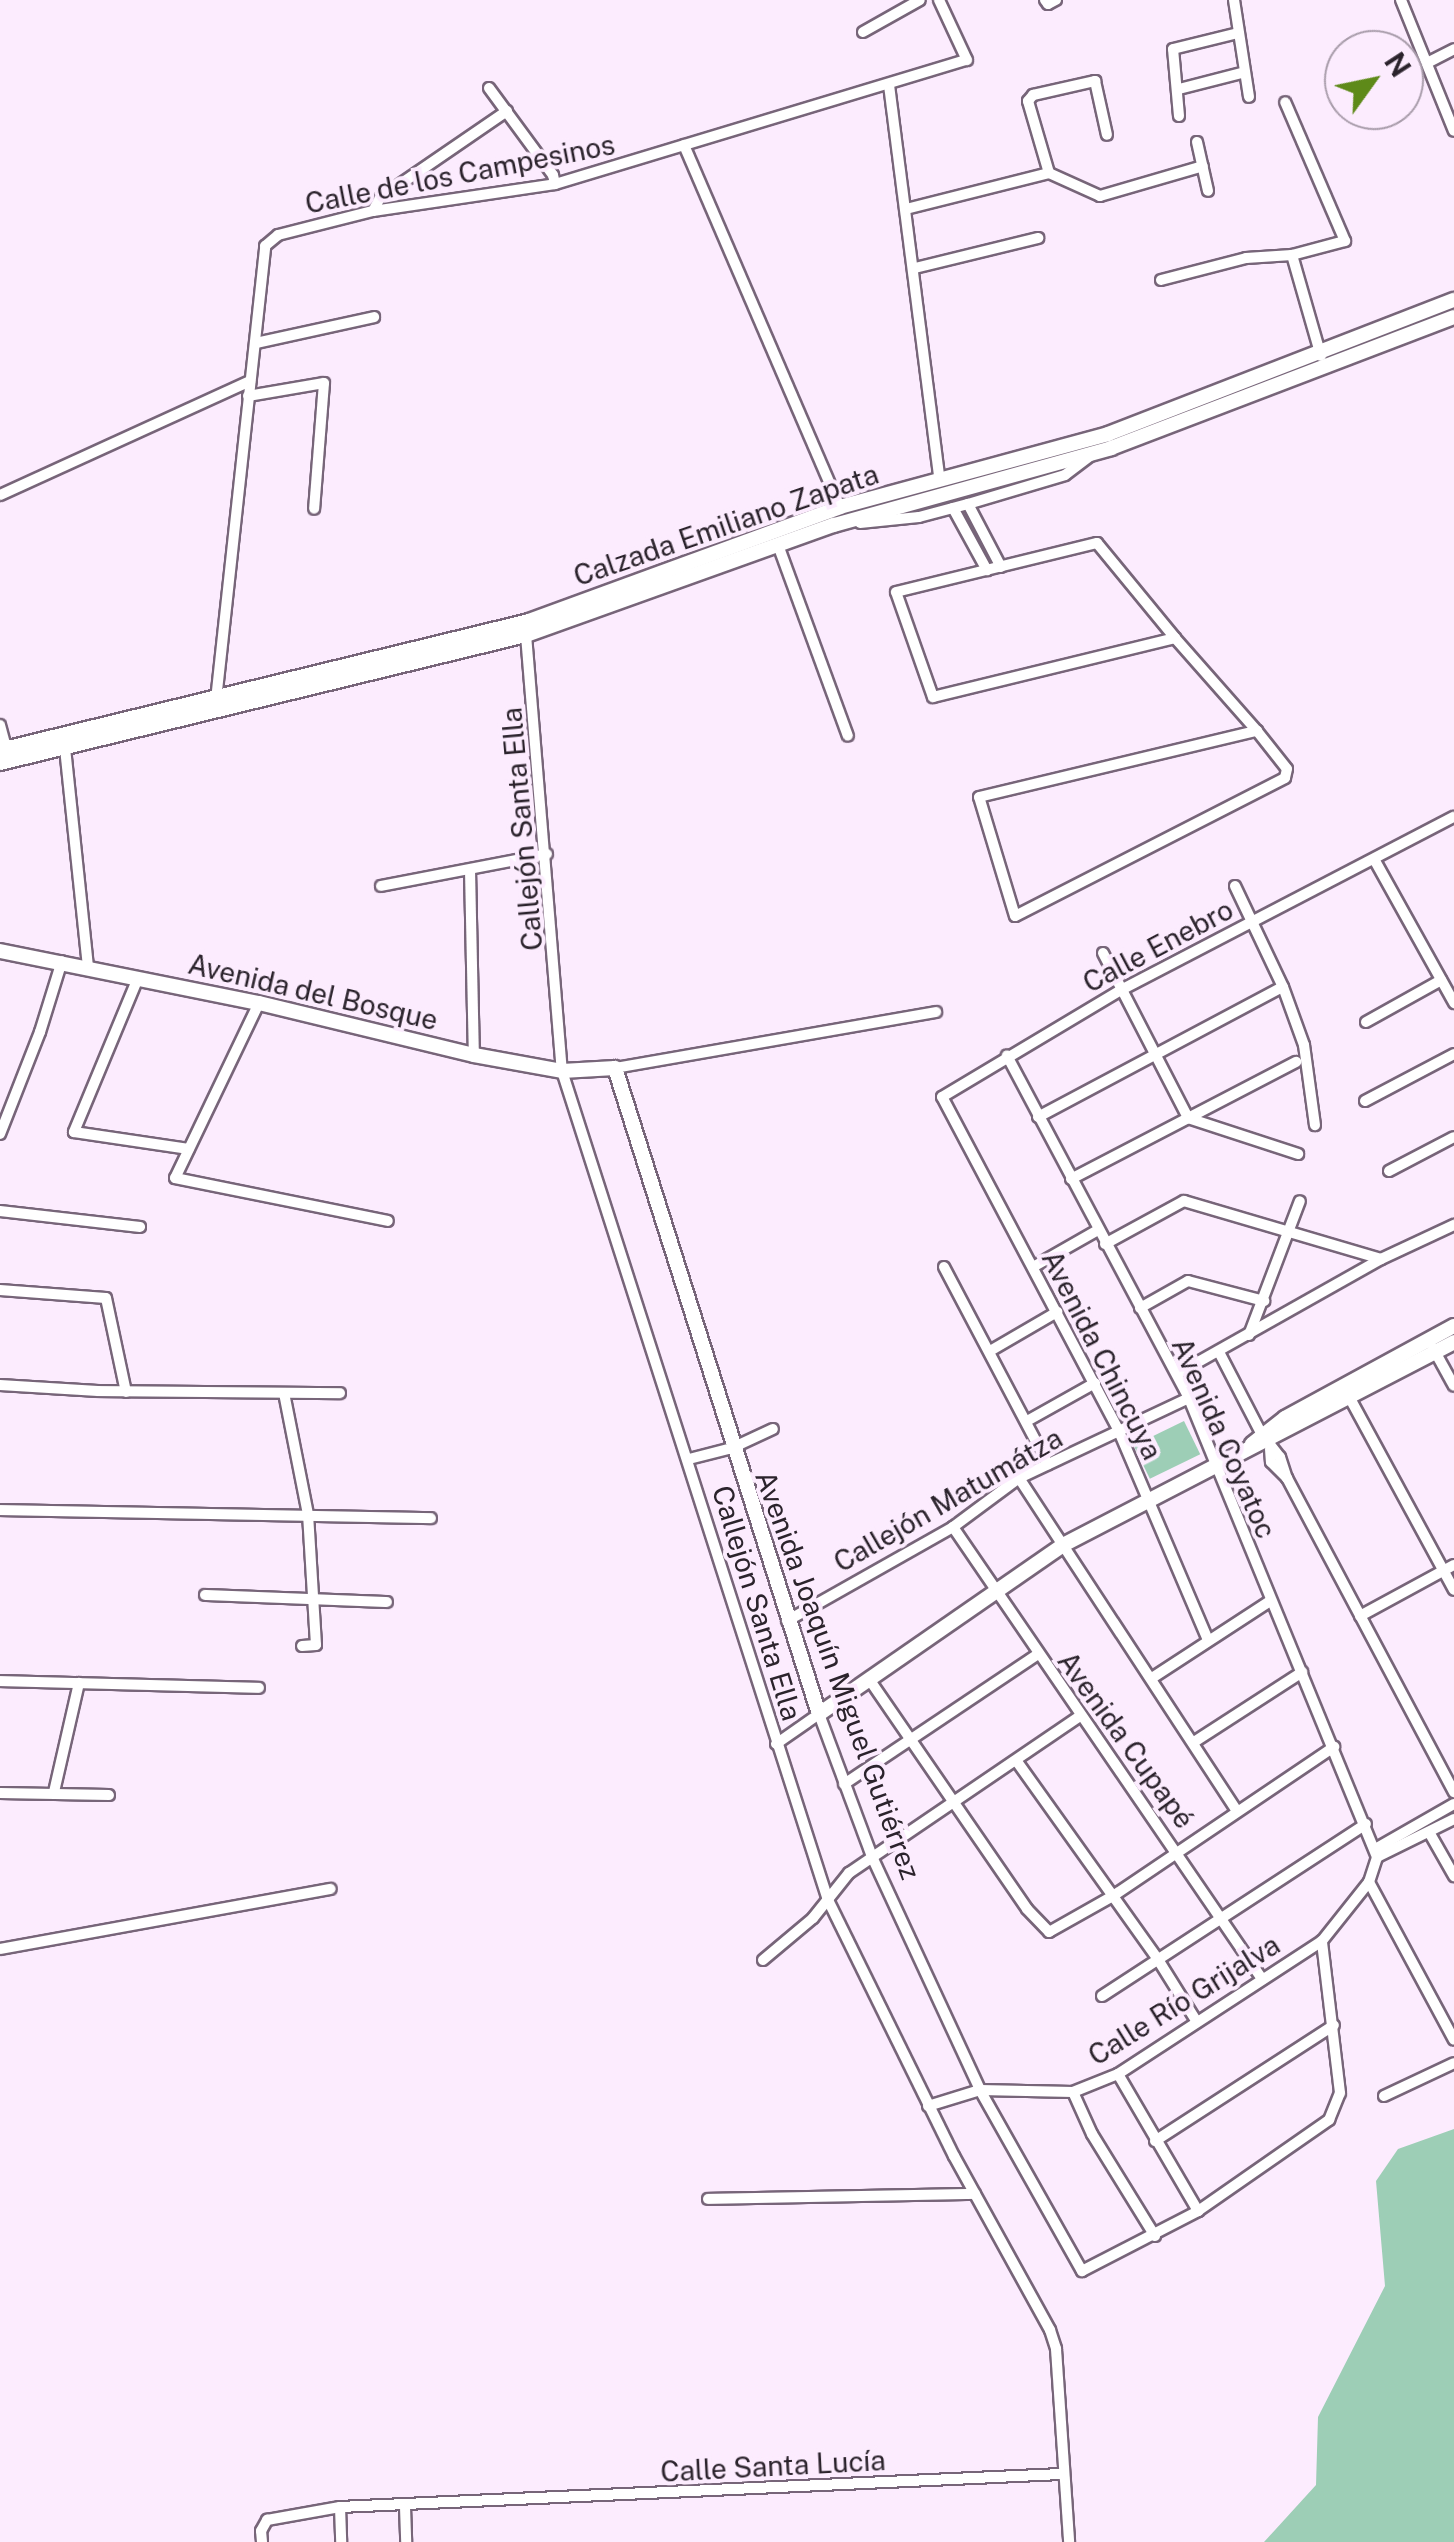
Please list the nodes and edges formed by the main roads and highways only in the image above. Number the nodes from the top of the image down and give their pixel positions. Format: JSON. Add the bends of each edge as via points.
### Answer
{"nodes":[{"id":1,"x":1454,"y":300,"type":"edge"},
{"id":2,"x":1454,"y":317,"type":"edge"},
{"id":3,"x":477,"y":642,"type":"junction"},
{"id":4,"x":189,"y":712,"type":"junction"},
{"id":5,"x":2,"y":754,"type":"edge"},
{"id":6,"x":0,"y":951,"type":"edge"},
{"id":7,"x":615,"y":1068,"type":"joint"},
{"id":8,"x":1454,"y":1326,"type":"edge"},
{"id":9,"x":1454,"y":1342,"type":"edge"},
{"id":10,"x":1432,"y":1346,"type":"junction"}],
"edges":[{"from":1,"to":3,"type":"main road","name":"Calzada Emiliano Zapata","via":[[1108,434],[840,507]]},
{"from":2,"to":3,"type":"main road","name":"Calzada Emiliano Zapata","via":[[1095,452],[834,526],[526,636]]},
{"from":3,"to":4,"type":"main road","name":"Calzada Emiliano Zapata"},
{"from":3,"to":4,"type":"main road","name":"Calzada Emiliano Zapata","via":[[216,700]]},
{"from":4,"to":5,"type":"main road","name":"Calzada Emiliano Zapata"},
{"from":4,"to":5,"type":"main road","name":"Calzada Emiliano Zapata","via":[[65,748]]},
{"from":6,"to":7,"type":"main road","name":"Avenida del Bosque","via":[[562,1071]]},
{"from":7,"to":10,"type":"main road","name":"Avenida Joaquín Miguel Gutiérrez","via":[[819,1714],[1063,1546]]},
{"from":8,"to":10,"type":"main road"},
{"from":9,"to":10,"type":"main road"}]}
